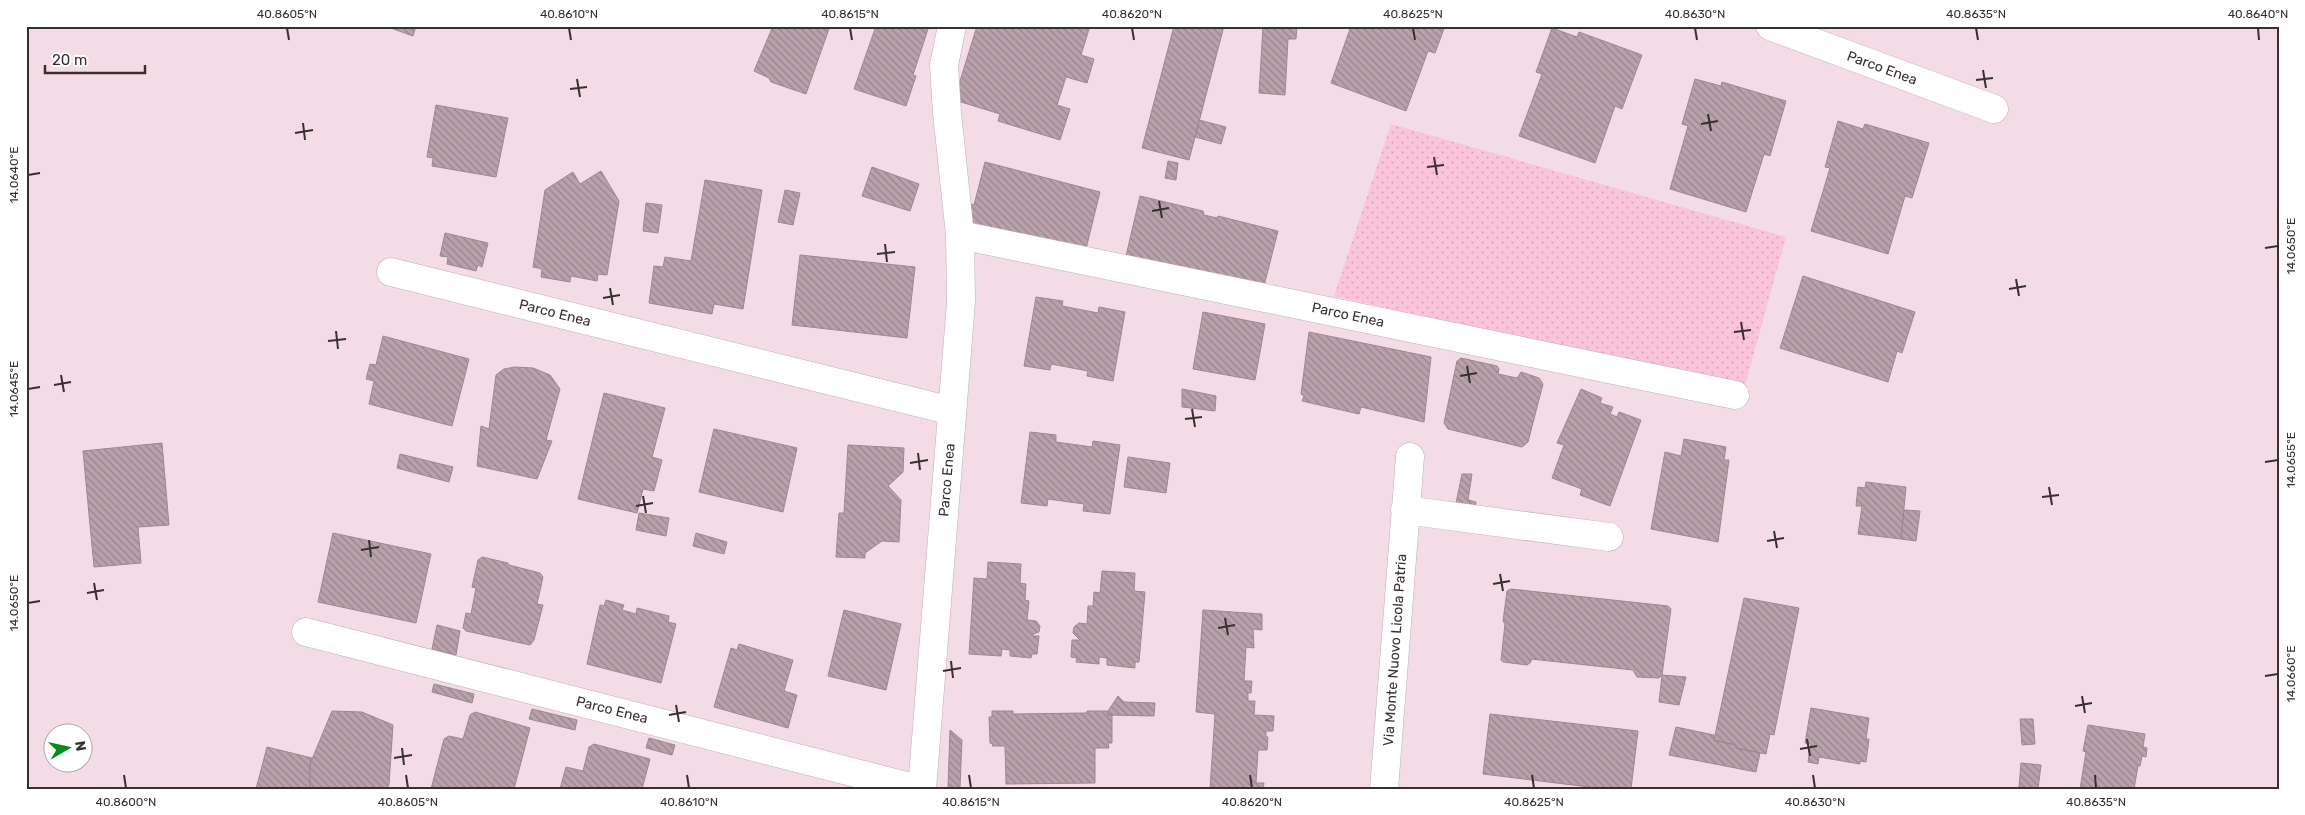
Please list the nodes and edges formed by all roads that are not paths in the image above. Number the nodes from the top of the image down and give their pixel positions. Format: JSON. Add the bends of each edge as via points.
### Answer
{"nodes":[{"id":1,"x":952,"y":26,"type":"edge"},
{"id":2,"x":1770,"y":26,"type":"edge"},
{"id":3,"x":1994,"y":109,"type":"dead end"},
{"id":4,"x":960,"y":235,"type":"junction"},
{"id":5,"x":391,"y":272,"type":"dead end"},
{"id":6,"x":1736,"y":395,"type":"dead end"},
{"id":7,"x":952,"y":411,"type":"junction"},
{"id":8,"x":1410,"y":457,"type":"dead end"},
{"id":9,"x":1405,"y":510,"type":"junction"},
{"id":10,"x":1609,"y":537,"type":"dead end"},
{"id":11,"x":306,"y":632,"type":"dead end"},
{"id":12,"x":918,"y":789,"type":"edge"},
{"id":13,"x":922,"y":789,"type":"edge"},
{"id":14,"x":1384,"y":789,"type":"edge"}],
"edges":[{"from":1,"to":4,"type":"street","name":"Parco Enea","via":[[944,65]]},
{"from":2,"to":3,"type":"street","name":"Parco Enea"},
{"from":4,"to":6,"type":"street","name":"Parco Enea"},
{"from":4,"to":7,"type":"street","name":"Parco Enea","via":[[961,302]]},
{"from":5,"to":7,"type":"street","name":"Parco Enea"},
{"from":7,"to":13,"type":"street","name":"Parco Enea"},
{"from":8,"to":9,"type":"street","name":"Via Monte Nuovo Licola Patria"},
{"from":9,"to":10,"type":"street"},
{"from":9,"to":14,"type":"street","name":"Via Monte Nuovo Licola Patria"},
{"from":11,"to":12,"type":"street","name":"Parco Enea"}]}
